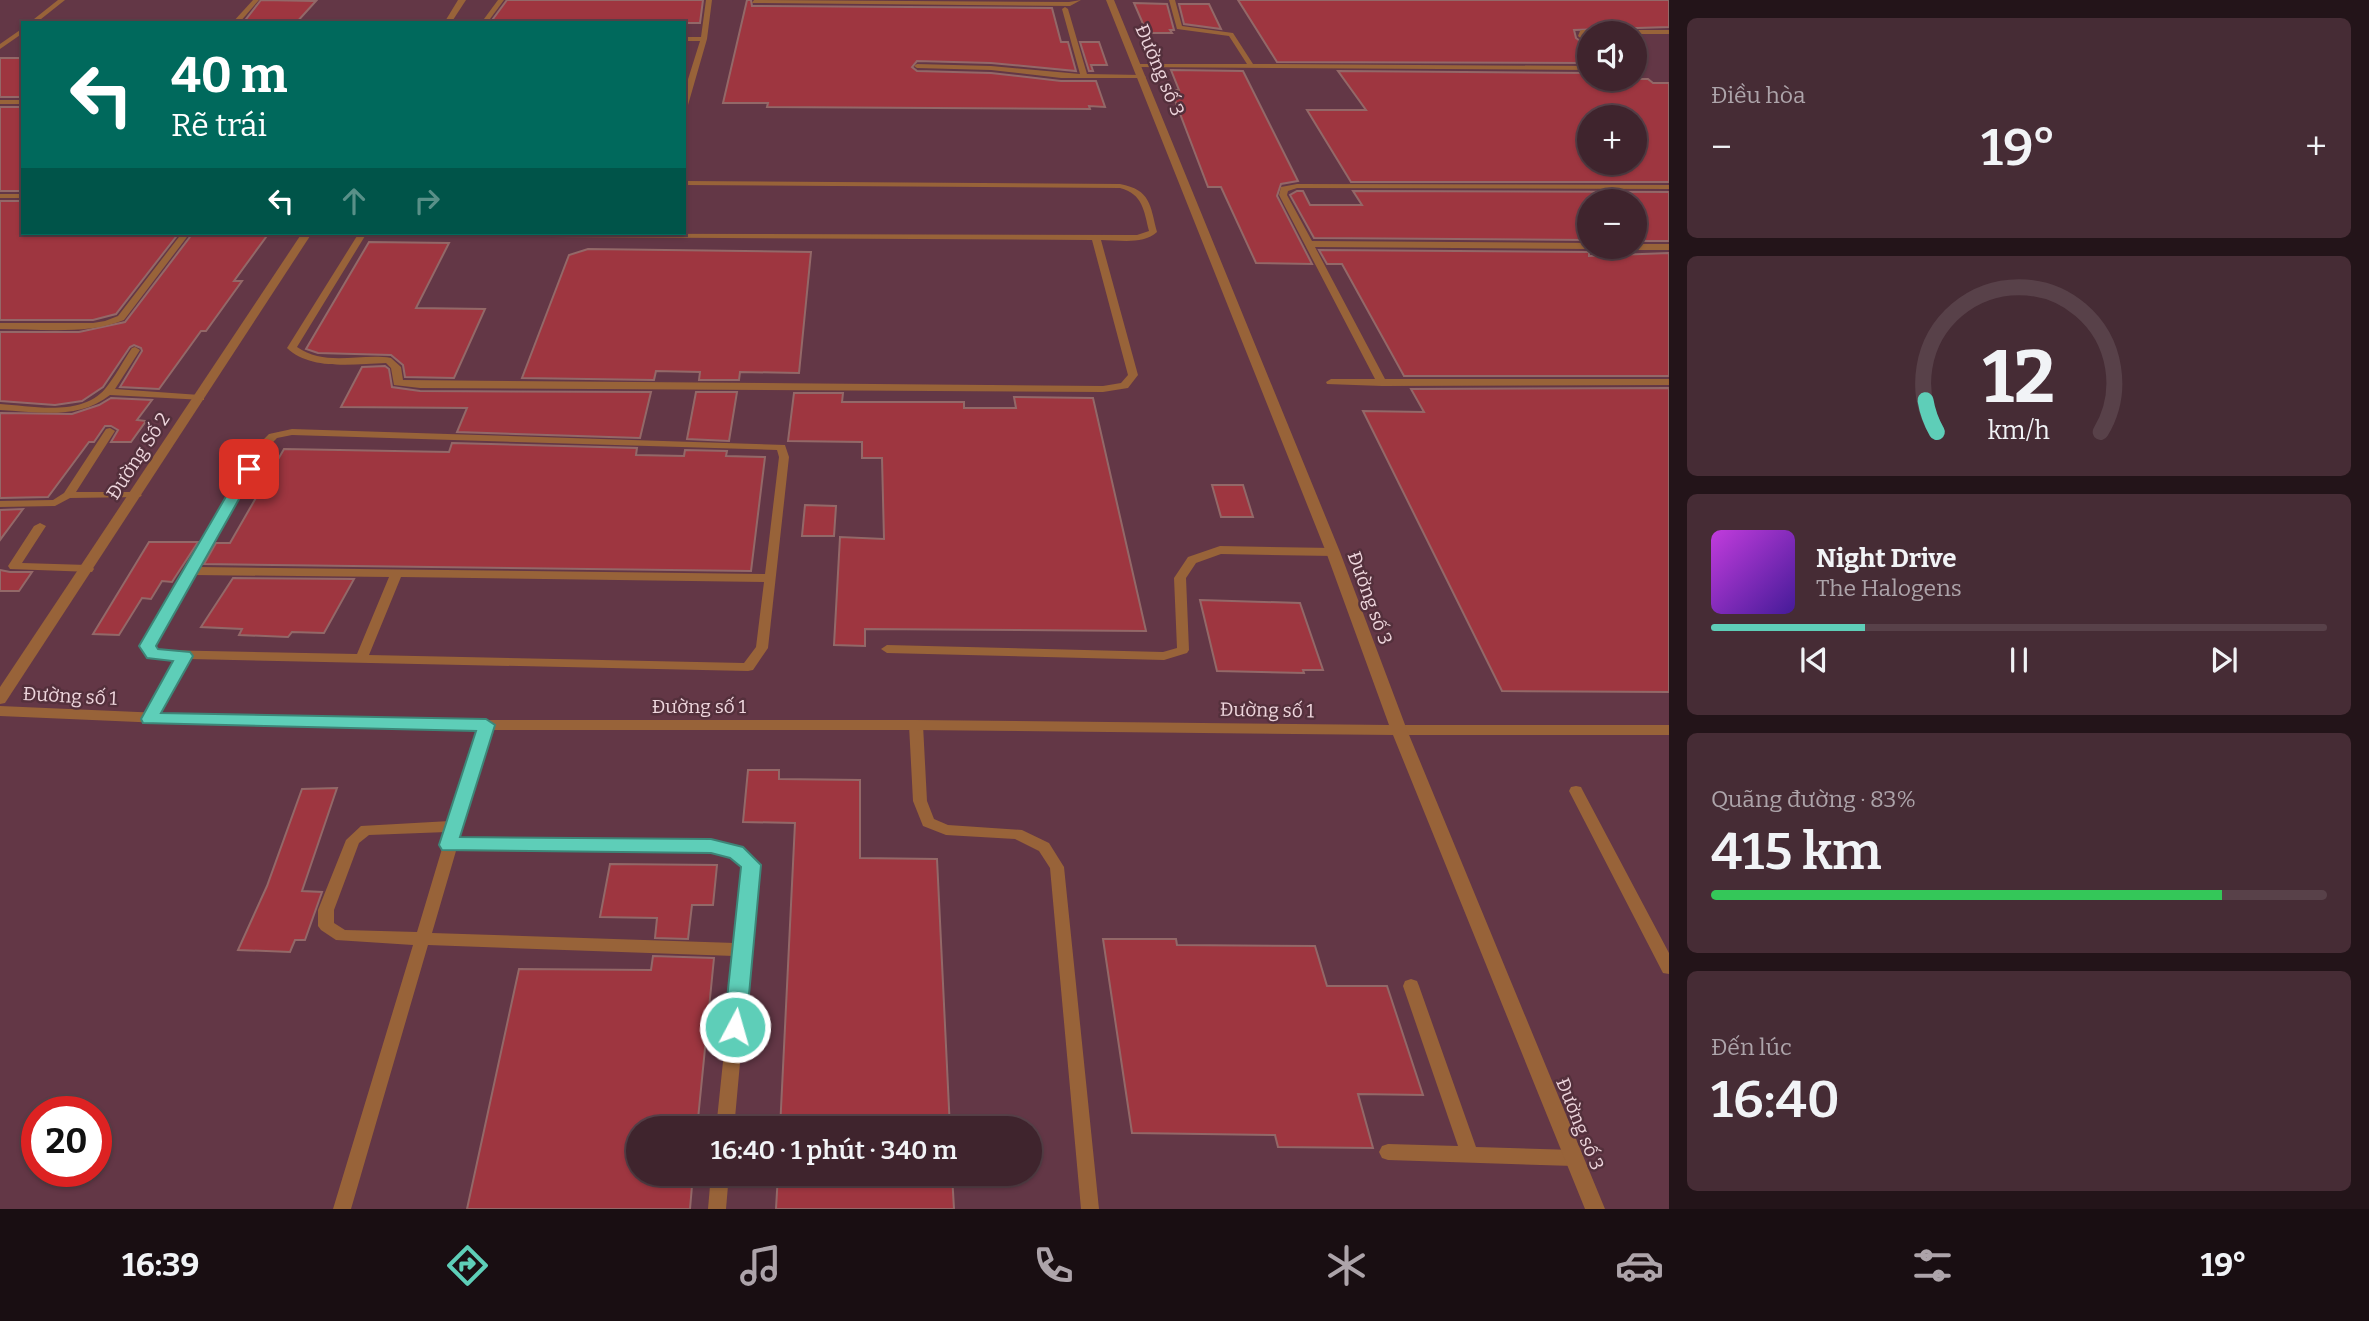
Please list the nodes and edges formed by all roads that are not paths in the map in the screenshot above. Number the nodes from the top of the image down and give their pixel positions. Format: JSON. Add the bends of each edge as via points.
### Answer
{"nodes":[{"id":1,"x":62,"y":0,"type":"edge"},
{"id":2,"x":256,"y":0,"type":"edge"},
{"id":3,"x":462,"y":0,"type":"edge"},
{"id":4,"x":500,"y":0,"type":"edge"},
{"id":5,"x":709,"y":0,"type":"edge"},
{"id":6,"x":1078,"y":0,"type":"edge"},
{"id":7,"x":1110,"y":0,"type":"edge"},
{"id":8,"x":1172,"y":0,"type":"edge"},
{"id":9,"x":795,"y":1,"type":"edge"},
{"id":10,"x":947,"y":1,"type":"edge"},
{"id":11,"x":754,"y":2,"type":"dead end"},
{"id":12,"x":1065,"y":9,"type":"dead end"},
{"id":13,"x":35,"y":21,"type":"edge"},
{"id":14,"x":237,"y":21,"type":"edge"},
{"id":15,"x":448,"y":21,"type":"edge"},
{"id":16,"x":485,"y":21,"type":"edge"},
{"id":17,"x":21,"y":31,"type":"edge"},
{"id":18,"x":1647,"y":32,"type":"edge"},
{"id":19,"x":1669,"y":32,"type":"edge"},
{"id":20,"x":686,"y":39,"type":"edge"},
{"id":21,"x":704,"y":39,"type":"junction"},
{"id":22,"x":0,"y":47,"type":"edge"},
{"id":23,"x":917,"y":66,"type":"dead end"},
{"id":24,"x":1251,"y":66,"type":"junction"},
{"id":25,"x":1577,"y":68,"type":"edge"},
{"id":26,"x":1140,"y":71,"type":"junction"},
{"id":27,"x":1084,"y":76,"type":"junction"},
{"id":28,"x":686,"y":98,"type":"edge"},
{"id":29,"x":0,"y":102,"type":"edge"},
{"id":30,"x":21,"y":102,"type":"edge"},
{"id":31,"x":686,"y":183,"type":"edge"},
{"id":32,"x":1669,"y":187,"type":"edge"},
{"id":33,"x":0,"y":196,"type":"edge"},
{"id":34,"x":21,"y":196,"type":"edge"},
{"id":35,"x":184,"y":235,"type":"edge"},
{"id":36,"x":306,"y":235,"type":"edge"},
{"id":37,"x":362,"y":235,"type":"edge"},
{"id":38,"x":656,"y":235,"type":"edge"},
{"id":39,"x":1096,"y":238,"type":"junction"},
{"id":40,"x":1310,"y":244,"type":"junction"},
{"id":41,"x":1577,"y":246,"type":"edge"},
{"id":42,"x":1647,"y":247,"type":"edge"},
{"id":43,"x":1669,"y":247,"type":"edge"},
{"id":44,"x":0,"y":326,"type":"edge"},
{"id":45,"x":135,"y":350,"type":"dead end"},
{"id":46,"x":1331,"y":382,"type":"dead end"},
{"id":47,"x":1382,"y":383,"type":"junction"},
{"id":48,"x":1669,"y":383,"type":"edge"},
{"id":49,"x":108,"y":391,"type":"junction"},
{"id":50,"x":200,"y":398,"type":"junction"},
{"id":51,"x":0,"y":407,"type":"edge"},
{"id":52,"x":110,"y":431,"type":"dead end"},
{"id":53,"x":68,"y":495,"type":"junction"},
{"id":54,"x":136,"y":495,"type":"junction"},
{"id":55,"x":0,"y":504,"type":"edge"},
{"id":56,"x":40,"y":527,"type":"dead end"},
{"id":57,"x":1333,"y":552,"type":"junction"},
{"id":58,"x":14,"y":566,"type":"junction"},
{"id":59,"x":0,"y":569,"type":"edge"},
{"id":60,"x":88,"y":569,"type":"junction"},
{"id":61,"x":192,"y":571,"type":"junction"},
{"id":62,"x":396,"y":574,"type":"junction"},
{"id":63,"x":770,"y":578,"type":"junction"},
{"id":64,"x":887,"y":649,"type":"dead end"},
{"id":65,"x":184,"y":656,"type":"junction"},
{"id":66,"x":361,"y":659,"type":"junction"},
{"id":67,"x":0,"y":699,"type":"edge"},
{"id":68,"x":0,"y":711,"type":"edge"},
{"id":69,"x":149,"y":719,"type":"junction"},
{"id":70,"x":486,"y":725,"type":"junction"},
{"id":71,"x":916,"y":725,"type":"junction"},
{"id":72,"x":1399,"y":730,"type":"junction"},
{"id":73,"x":1669,"y":730,"type":"edge"},
{"id":74,"x":1576,"y":791,"type":"dead end"},
{"id":75,"x":454,"y":827,"type":"junction"},
{"id":76,"x":449,"y":845,"type":"junction"},
{"id":77,"x":421,"y":939,"type":"junction"},
{"id":78,"x":743,"y":950,"type":"junction"},
{"id":79,"x":1669,"y":968,"type":"edge"},
{"id":80,"x":1411,"y":986,"type":"dead end"},
{"id":81,"x":726,"y":1116,"type":"edge"},
{"id":82,"x":1388,"y":1152,"type":"dead end"},
{"id":83,"x":1469,"y":1155,"type":"junction"},
{"id":84,"x":1574,"y":1158,"type":"junction"},
{"id":85,"x":719,"y":1186,"type":"edge"},
{"id":86,"x":342,"y":1209,"type":"edge"},
{"id":87,"x":717,"y":1209,"type":"edge"},
{"id":88,"x":1090,"y":1209,"type":"edge"},
{"id":89,"x":1594,"y":1209,"type":"edge"}],
"edges":[{"from":1,"to":13,"type":"lane"},
{"from":2,"to":14,"type":"lane"},
{"from":3,"to":15,"type":"street"},
{"from":4,"to":16,"type":"lane"},
{"from":5,"to":21,"type":"lane"},
{"from":6,"to":10,"type":"lane","via":[[1070,4]]},
{"from":7,"to":26,"type":"street","name":"Đường số 3"},
{"from":8,"to":24,"type":"lane","via":[[1179,28],[1231,34]]},
{"from":9,"to":10,"type":"lane"},
{"from":9,"to":11,"type":"lane"},
{"from":12,"to":27,"type":"lane"},
{"from":17,"to":22,"type":"lane"},
{"from":18,"to":19,"type":"lane"},
{"from":20,"to":21,"type":"lane"},
{"from":21,"to":28,"type":"lane"},
{"from":23,"to":27,"type":"lane"},
{"from":24,"to":25,"type":"lane"},
{"from":24,"to":26,"type":"lane"},
{"from":26,"to":27,"type":"lane"},
{"from":26,"to":57,"type":"street","name":"Đường số 3"},
{"from":29,"to":30,"type":"lane"},
{"from":31,"to":39,"type":"lane","via":[[1120,186],[1142,193],[1153,232],[1137,238]]},
{"from":32,"to":40,"type":"lane","via":[[1284,188],[1283,195]]},
{"from":33,"to":34,"type":"lane"},
{"from":35,"to":44,"type":"lane","via":[[121,318],[93,326]]},
{"from":36,"to":50,"type":"street","name":"Đường Số 2"},
{"from":37,"to":39,"type":"lane","via":[[292,348],[317,360],[388,360],[396,367],[398,383],[1103,389],[1124,386],[1133,375]]},
{"from":38,"to":39,"type":"lane"},
{"from":40,"to":41,"type":"lane"},
{"from":40,"to":47,"type":"lane"},
{"from":42,"to":43,"type":"lane"},
{"from":45,"to":49,"type":"lane"},
{"from":46,"to":47,"type":"lane"},
{"from":47,"to":48,"type":"lane"},
{"from":49,"to":50,"type":"lane"},
{"from":49,"to":51,"type":"lane","via":[[97,403],[72,409]]},
{"from":50,"to":54,"type":"street","name":"Đường Số 2"},
{"from":52,"to":53,"type":"lane"},
{"from":53,"to":54,"type":"lane"},
{"from":53,"to":55,"type":"lane","via":[[55,503]]},
{"from":54,"to":60,"type":"street","name":"Đường Số 2"},
{"from":56,"to":58,"type":"lane"},
{"from":57,"to":64,"type":"lane","via":[[1220,550],[1192,560],[1180,578],[1182,650],[1164,656]]},
{"from":57,"to":72,"type":"street","name":"Đường số 3"},
{"from":58,"to":59,"type":"lane"},
{"from":58,"to":60,"type":"lane"},
{"from":60,"to":67,"type":"street","name":"Đường Số 2"},
{"from":61,"to":62,"type":"lane"},
{"from":61,"to":63,"type":"lane","via":[[260,449],[273,436],[292,432],[781,447],[784,457]]},
{"from":61,"to":65,"type":"lane","via":[[148,646],[153,654]]},
{"from":62,"to":63,"type":"lane"},
{"from":62,"to":66,"type":"lane"},
{"from":63,"to":66,"type":"lane","via":[[762,648],[748,667]]},
{"from":65,"to":66,"type":"lane"},
{"from":65,"to":69,"type":"lane"},
{"from":68,"to":69,"type":"street","name":"Đường số 1"},
{"from":69,"to":70,"type":"street","name":"Đường số 1"},
{"from":70,"to":71,"type":"street","name":"Đường số 1"},
{"from":70,"to":75,"type":"lane"},
{"from":71,"to":72,"type":"street","name":"Đường số 1"},
{"from":71,"to":88,"type":"lane","via":[[920,801],[928,821],[946,830],[1017,834],[1044,847],[1057,867]]},
{"from":72,"to":73,"type":"lane"},
{"from":72,"to":84,"type":"street","name":"Đường số 3"},
{"from":74,"to":79,"type":"lane"},
{"from":75,"to":76,"type":"lane"},
{"from":75,"to":77,"type":"lane","via":[[366,830],[353,840],[326,910],[326,926],[342,936]]},
{"from":76,"to":77,"type":"lane"},
{"from":76,"to":78,"type":"lane","via":[[711,846],[736,852],[751,865]]},
{"from":77,"to":78,"type":"lane"},
{"from":77,"to":86,"type":"lane"},
{"from":78,"to":81,"type":"lane"},
{"from":80,"to":83,"type":"lane"},
{"from":82,"to":83,"type":"lane"},
{"from":83,"to":84,"type":"lane"},
{"from":84,"to":89,"type":"street","name":"Đường số 3"},
{"from":85,"to":87,"type":"lane"}]}
